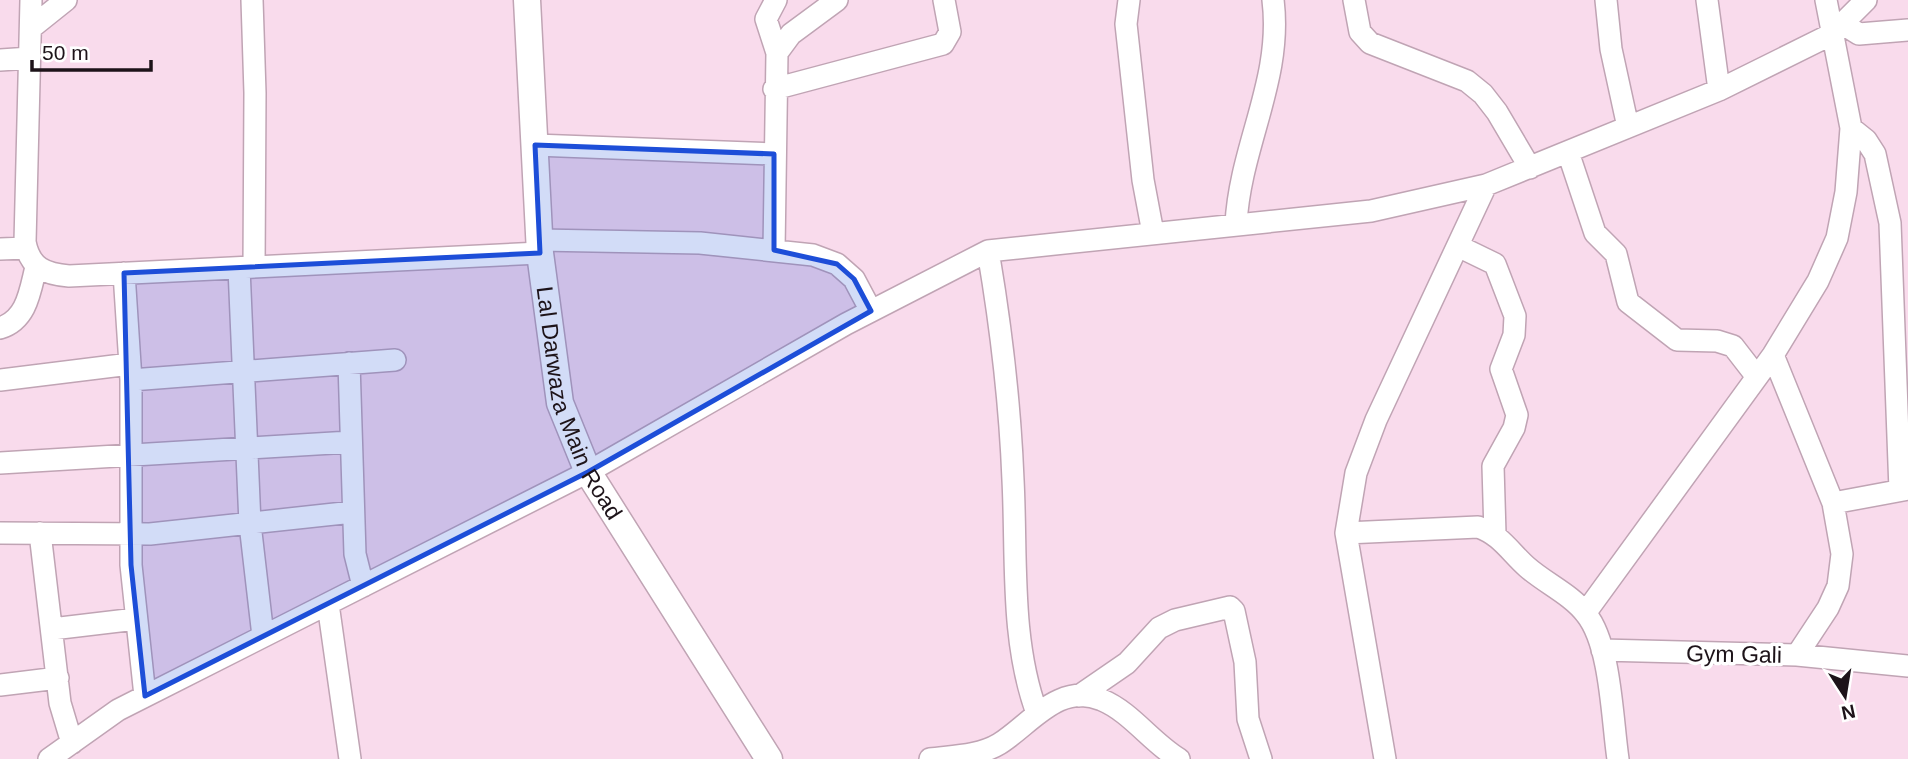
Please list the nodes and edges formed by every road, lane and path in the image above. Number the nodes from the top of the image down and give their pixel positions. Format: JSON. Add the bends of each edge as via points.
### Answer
{"nodes":[{"id":1,"x":31,"y":0,"type":"edge"},
{"id":2,"x":66,"y":0,"type":"edge"},
{"id":3,"x":252,"y":0,"type":"edge"},
{"id":4,"x":527,"y":0,"type":"edge"},
{"id":5,"x":776,"y":0,"type":"edge"},
{"id":6,"x":837,"y":0,"type":"edge"},
{"id":7,"x":944,"y":0,"type":"edge"},
{"id":8,"x":1129,"y":0,"type":"edge"},
{"id":9,"x":1273,"y":0,"type":"edge"},
{"id":10,"x":1354,"y":0,"type":"edge"},
{"id":11,"x":1606,"y":0,"type":"edge"},
{"id":12,"x":1707,"y":0,"type":"edge"},
{"id":13,"x":1826,"y":0,"type":"edge"},
{"id":14,"x":1866,"y":0,"type":"edge"},
{"id":15,"x":30,"y":28,"type":"junction"},
{"id":16,"x":1837,"y":29,"type":"junction"},
{"id":17,"x":1908,"y":30,"type":"edge"},
{"id":18,"x":777,"y":54,"type":"junction"},
{"id":19,"x":30,"y":58,"type":"junction"},
{"id":20,"x":0,"y":60,"type":"edge"},
{"id":21,"x":774,"y":89,"type":"junction"},
{"id":22,"x":1719,"y":90,"type":"junction"},
{"id":23,"x":1628,"y":127,"type":"junction"},
{"id":24,"x":1851,"y":128,"type":"junction"},
{"id":25,"x":535,"y":145,"type":"junction"},
{"id":26,"x":1568,"y":152,"type":"junction"},
{"id":27,"x":774,"y":154,"type":"junction"},
{"id":28,"x":1530,"y":167,"type":"junction"},
{"id":29,"x":1486,"y":185,"type":"junction"},
{"id":30,"x":1236,"y":224,"type":"junction"},
{"id":31,"x":1153,"y":233,"type":"junction"},
{"id":32,"x":540,"y":247,"type":"junction"},
{"id":33,"x":1460,"y":247,"type":"junction"},
{"id":34,"x":0,"y":249,"type":"edge"},
{"id":35,"x":774,"y":250,"type":"junction"},
{"id":36,"x":988,"y":251,"type":"junction"},
{"id":37,"x":31,"y":258,"type":"junction"},
{"id":38,"x":247,"y":267,"type":"junction"},
{"id":39,"x":124,"y":272,"type":"junction"},
{"id":40,"x":872,"y":311,"type":"junction"},
{"id":41,"x":1901,"y":321,"type":"edge"},
{"id":42,"x":0,"y":328,"type":"edge"},
{"id":43,"x":1773,"y":355,"type":"junction"},
{"id":44,"x":395,"y":360,"type":"dead end"},
{"id":45,"x":349,"y":363,"type":"junction"},
{"id":46,"x":130,"y":372,"type":"junction"},
{"id":47,"x":243,"y":372,"type":"junction"},
{"id":48,"x":1757,"y":377,"type":"junction"},
{"id":49,"x":0,"y":380,"type":"edge"},
{"id":50,"x":351,"y":442,"type":"junction"},
{"id":51,"x":247,"y":448,"type":"junction"},
{"id":52,"x":130,"y":454,"type":"junction"},
{"id":53,"x":0,"y":463,"type":"edge"},
{"id":54,"x":588,"y":472,"type":"junction"},
{"id":55,"x":1904,"y":490,"type":"edge"},
{"id":56,"x":1833,"y":503,"type":"junction"},
{"id":57,"x":353,"y":512,"type":"junction"},
{"id":58,"x":250,"y":524,"type":"junction"},
{"id":59,"x":0,"y":533,"type":"edge"},
{"id":60,"x":40,"y":533,"type":"junction"},
{"id":61,"x":1346,"y":533,"type":"junction"},
{"id":62,"x":130,"y":534,"type":"junction"},
{"id":63,"x":1494,"y":534,"type":"junction"},
{"id":64,"x":363,"y":586,"type":"junction"},
{"id":65,"x":328,"y":604,"type":"junction"},
{"id":66,"x":1586,"y":612,"type":"junction"},
{"id":67,"x":136,"y":618,"type":"junction"},
{"id":68,"x":52,"y":629,"type":"junction"},
{"id":69,"x":263,"y":636,"type":"junction"},
{"id":70,"x":1602,"y":650,"type":"junction"},
{"id":71,"x":1797,"y":654,"type":"junction"},
{"id":72,"x":1908,"y":666,"type":"edge"},
{"id":73,"x":58,"y":678,"type":"junction"},
{"id":74,"x":0,"y":685,"type":"edge"},
{"id":75,"x":145,"y":696,"type":"junction"},
{"id":76,"x":1079,"y":696,"type":"junction"},
{"id":77,"x":1037,"y":713,"type":"junction"},
{"id":78,"x":72,"y":743,"type":"junction"},
{"id":79,"x":974,"y":756,"type":"edge"},
{"id":80,"x":49,"y":759,"type":"edge"},
{"id":81,"x":350,"y":759,"type":"edge"},
{"id":82,"x":769,"y":759,"type":"edge"},
{"id":83,"x":930,"y":759,"type":"edge"},
{"id":84,"x":1179,"y":759,"type":"edge"},
{"id":85,"x":1261,"y":759,"type":"edge"},
{"id":86,"x":1385,"y":759,"type":"edge"},
{"id":87,"x":1618,"y":759,"type":"edge"}],
"edges":[{"from":1,"to":15,"type":"street"},
{"from":2,"to":15,"type":"street"},
{"from":3,"to":38,"type":"street","via":[[255,93]]},
{"from":4,"to":25,"type":"main road","name":"Lal Darwaza Main Road"},
{"from":5,"to":18,"type":"street","via":[[766,19]]},
{"from":6,"to":18,"type":"street","via":[[791,34]]},
{"from":7,"to":21,"type":"street","via":[[950,32],[943,44]]},
{"from":8,"to":31,"type":"street","via":[[1126,24]]},
{"from":9,"to":30,"type":"street","via":[[1275,56],[1240,188]]},
{"from":10,"to":28,"type":"street","via":[[1360,32],[1370,43],[1453,74],[1483,94]]},
{"from":11,"to":23,"type":"street","via":[[1611,50]]},
{"from":12,"to":22,"type":"street"},
{"from":13,"to":16,"type":"street"},
{"from":14,"to":16,"type":"street"},
{"from":15,"to":19,"type":"street"},
{"from":16,"to":17,"type":"street","via":[[1858,34]]},
{"from":16,"to":22,"type":"street"},
{"from":16,"to":24,"type":"street"},
{"from":18,"to":21,"type":"street"},
{"from":19,"to":20,"type":"street"},
{"from":19,"to":37,"type":"street"},
{"from":21,"to":27,"type":"street"},
{"from":22,"to":23,"type":"street"},
{"from":23,"to":26,"type":"street"},
{"from":24,"to":41,"type":"street","via":[[1871,147],[1880,173]]},
{"from":24,"to":43,"type":"street","via":[[1837,238],[1818,281]]},
{"from":25,"to":27,"type":"street"},
{"from":25,"to":32,"type":"main road","name":"Lal Darwaza Main Road"},
{"from":26,"to":28,"type":"street"},
{"from":26,"to":48,"type":"street","via":[[1595,233],[1616,254],[1631,306],[1676,340],[1733,346]]},
{"from":27,"to":35,"type":"street"},
{"from":28,"to":29,"type":"street"},
{"from":29,"to":30,"type":"street","via":[[1371,211]]},
{"from":29,"to":33,"type":"street"},
{"from":30,"to":31,"type":"street"},
{"from":31,"to":36,"type":"street"},
{"from":32,"to":35,"type":"street","via":[[659,241]]},
{"from":32,"to":38,"type":"street"},
{"from":32,"to":54,"type":"main road","name":"Lal Darwaza Main Road","via":[[561,403]]},
{"from":33,"to":61,"type":"street","via":[[1376,420],[1356,473]]},
{"from":33,"to":63,"type":"street","via":[[1495,264],[1515,316],[1514,335],[1501,369],[1517,421],[1493,466]]},
{"from":34,"to":37,"type":"street"},
{"from":35,"to":40,"type":"street","via":[[813,255],[836,264],[854,279]]},
{"from":36,"to":40,"type":"street"},
{"from":36,"to":77,"type":"street","via":[[1011,434],[1022,661]]},
{"from":37,"to":39,"type":"street","via":[[52,274]]},
{"from":37,"to":42,"type":"street","via":[[22,313]]},
{"from":38,"to":39,"type":"street"},
{"from":38,"to":47,"type":"street"},
{"from":39,"to":46,"type":"street"},
{"from":40,"to":54,"type":"street"},
{"from":41,"to":55,"type":"street"},
{"from":43,"to":48,"type":"street"},
{"from":43,"to":56,"type":"street"},
{"from":44,"to":45,"type":"street"},
{"from":45,"to":47,"type":"street"},
{"from":45,"to":50,"type":"street"},
{"from":46,"to":47,"type":"street"},
{"from":46,"to":49,"type":"street"},
{"from":46,"to":52,"type":"street"},
{"from":47,"to":51,"type":"street"},
{"from":48,"to":66,"type":"street"},
{"from":50,"to":51,"type":"street"},
{"from":50,"to":57,"type":"street"},
{"from":51,"to":52,"type":"street"},
{"from":51,"to":58,"type":"street"},
{"from":52,"to":53,"type":"street"},
{"from":52,"to":62,"type":"street"},
{"from":54,"to":64,"type":"street"},
{"from":54,"to":82,"type":"main road","name":"Lal Darwaza Main Road"},
{"from":55,"to":56,"type":"street"},
{"from":56,"to":71,"type":"street","via":[[1840,530],[1842,574],[1828,608]]},
{"from":57,"to":58,"type":"street"},
{"from":57,"to":64,"type":"street","via":[[355,554]]},
{"from":58,"to":62,"type":"street"},
{"from":58,"to":69,"type":"street"},
{"from":59,"to":60,"type":"street"},
{"from":60,"to":62,"type":"street"},
{"from":60,"to":68,"type":"street"},
{"from":61,"to":63,"type":"street","via":[[1478,527]]},
{"from":61,"to":86,"type":"street"},
{"from":62,"to":67,"type":"street"},
{"from":63,"to":66,"type":"street","via":[[1534,574]]},
{"from":64,"to":65,"type":"street"},
{"from":65,"to":69,"type":"street"},
{"from":65,"to":81,"type":"street"},
{"from":66,"to":70,"type":"street"},
{"from":67,"to":68,"type":"street"},
{"from":67,"to":75,"type":"street"},
{"from":68,"to":73,"type":"street"},
{"from":69,"to":75,"type":"street"},
{"from":70,"to":71,"type":"street","name":"Gym Gali"},
{"from":70,"to":87,"type":"street"},
{"from":71,"to":72,"type":"street","name":"Gym Gali"},
{"from":73,"to":74,"type":"street"},
{"from":73,"to":78,"type":"street","via":[[62,720]]},
{"from":75,"to":78,"type":"street"},
{"from":76,"to":77,"type":"street"},
{"from":76,"to":84,"type":"street","via":[[1104,700]]},
{"from":76,"to":85,"type":"street","via":[[1127,663],[1159,628],[1230,607],[1245,663],[1248,719]]},
{"from":77,"to":79,"type":"street","via":[[998,744]]},
{"from":78,"to":80,"type":"street"},
{"from":79,"to":83,"type":"street"}]}
